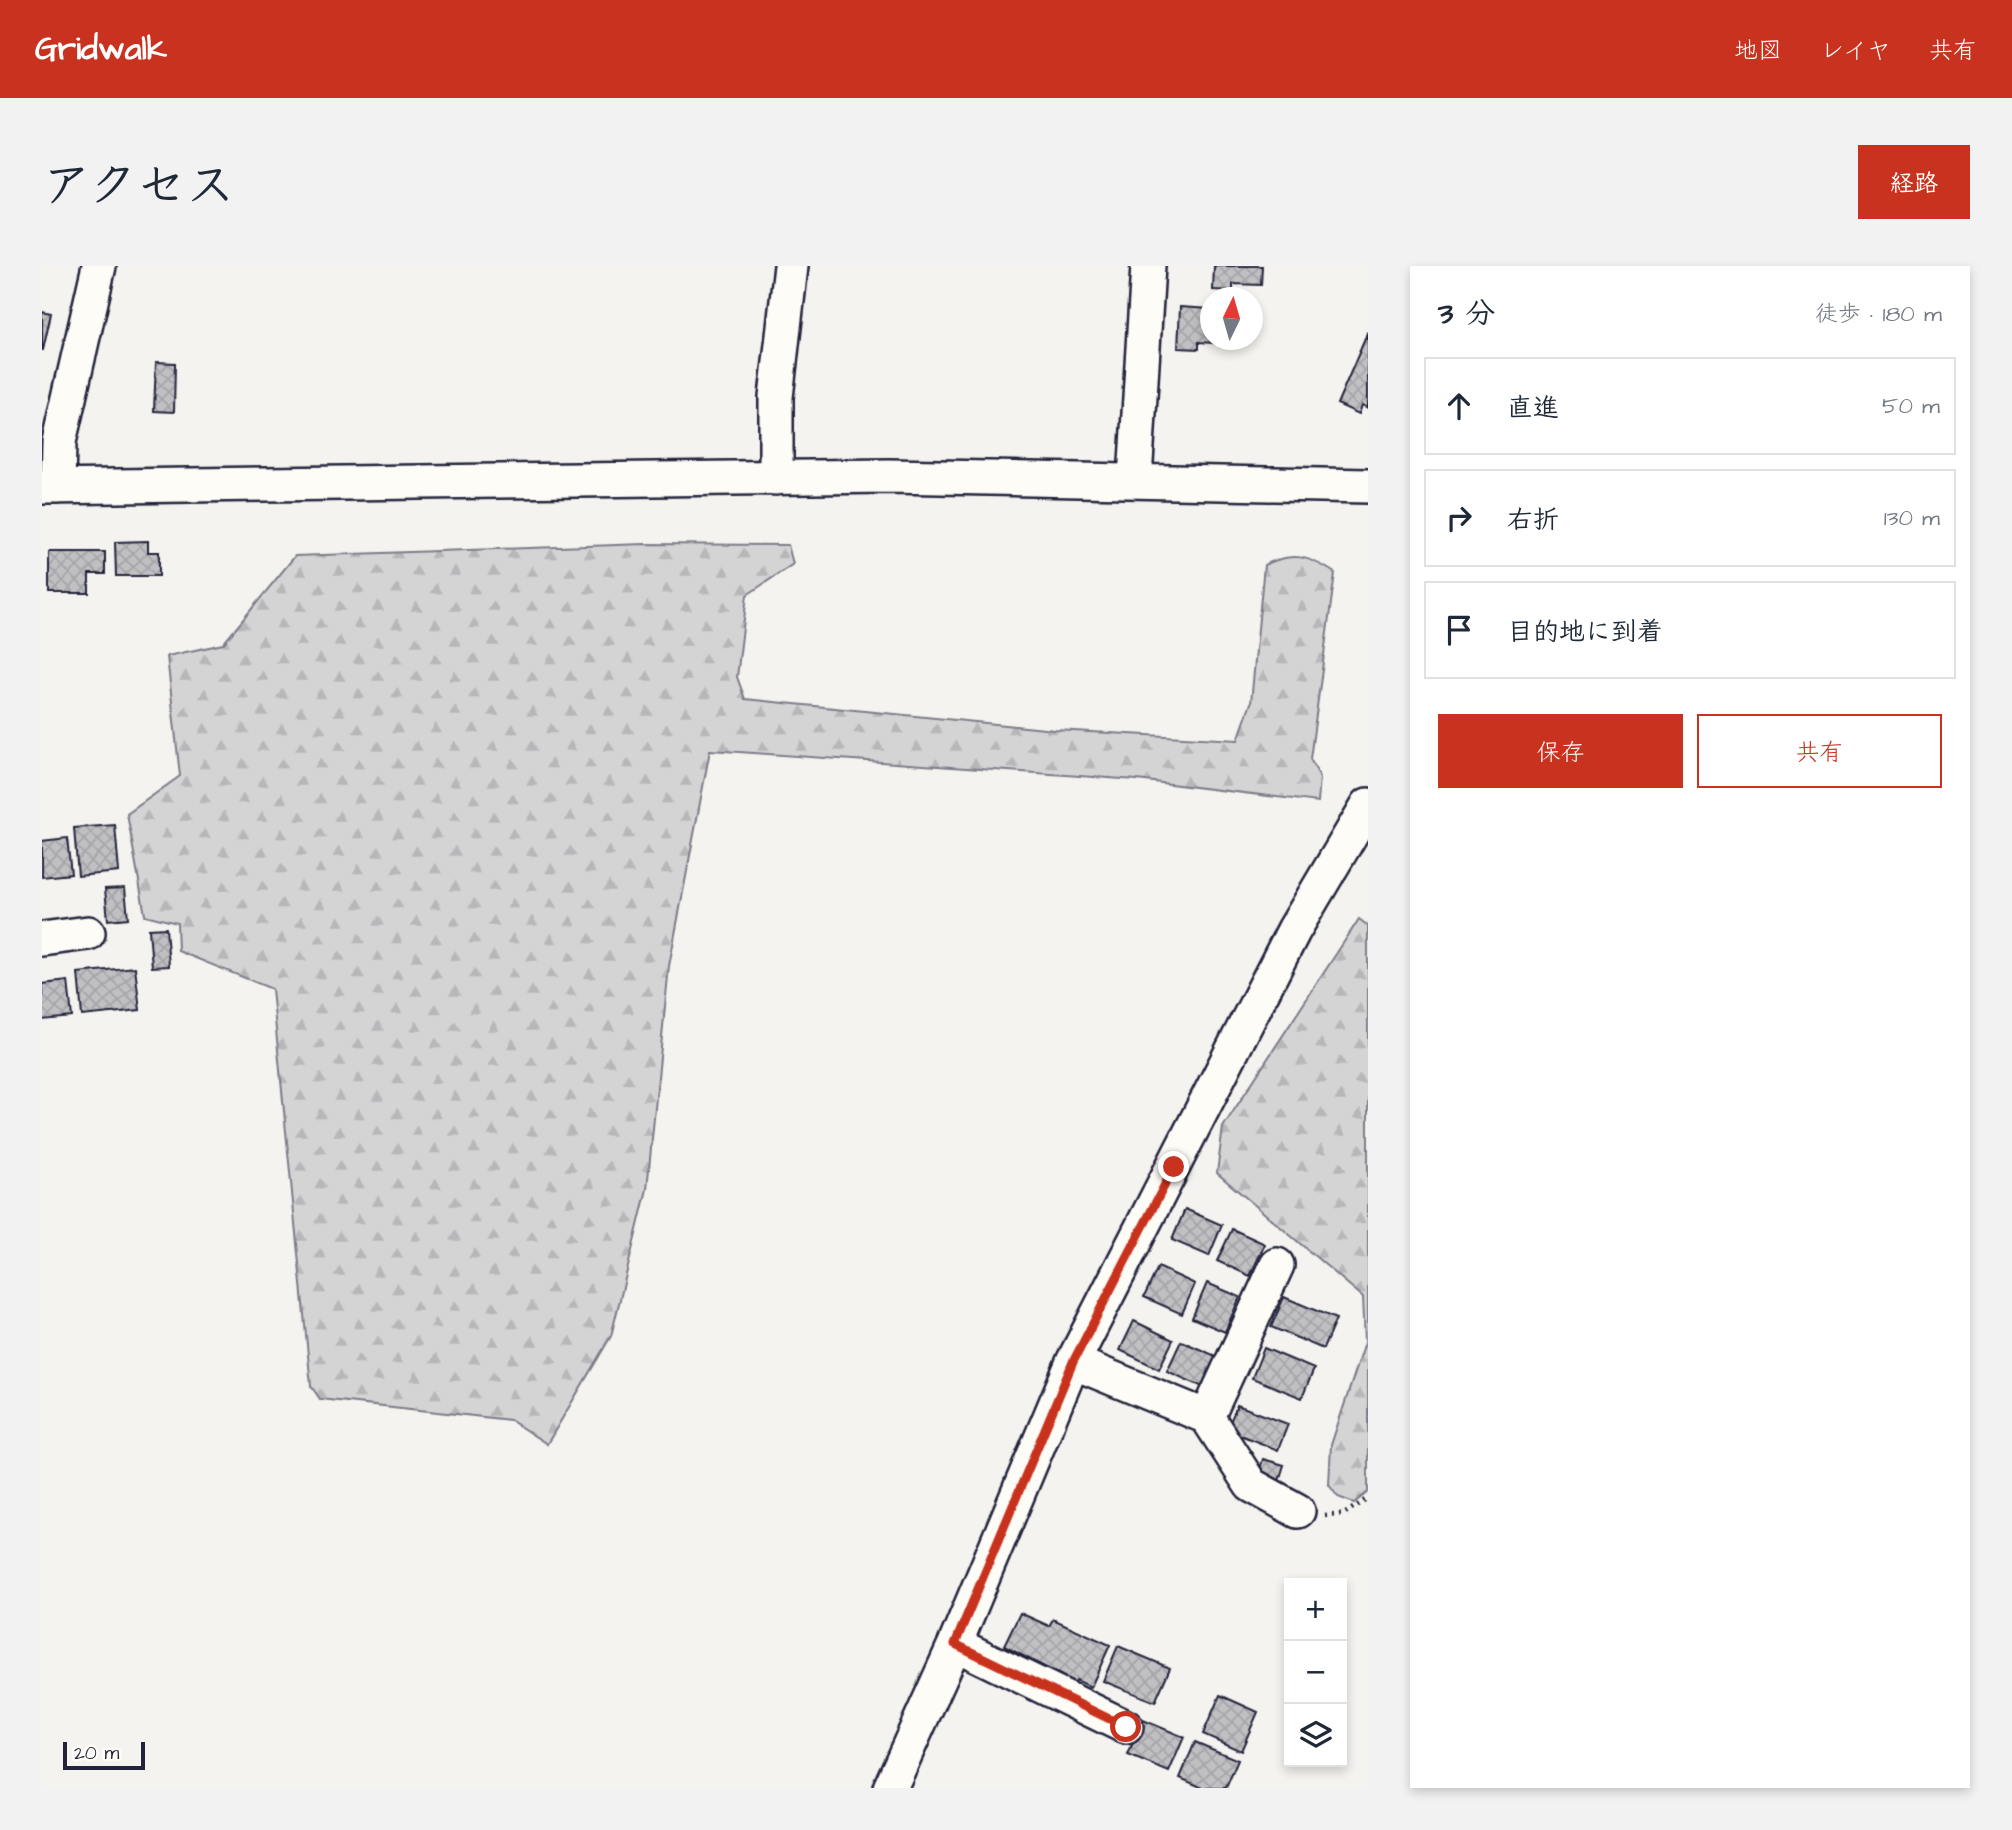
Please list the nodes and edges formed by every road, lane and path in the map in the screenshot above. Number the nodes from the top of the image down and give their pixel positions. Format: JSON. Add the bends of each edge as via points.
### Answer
{"nodes":[{"id":1,"x":99,"y":266,"type":"edge"},
{"id":2,"x":791,"y":266,"type":"edge"},
{"id":3,"x":1148,"y":266,"type":"edge"},
{"id":4,"x":776,"y":478,"type":"junction"},
{"id":5,"x":1135,"y":479,"type":"junction"},
{"id":6,"x":1368,"y":486,"type":"edge"},
{"id":7,"x":50,"y":487,"type":"edge"},
{"id":8,"x":1368,"y":805,"type":"edge"},
{"id":9,"x":88,"y":933,"type":"dead end"},
{"id":10,"x":42,"y":939,"type":"edge"},
{"id":11,"x":1277,"y":1265,"type":"dead end"},
{"id":12,"x":1073,"y":1362,"type":"junction"},
{"id":13,"x":1207,"y":1417,"type":"junction"},
{"id":14,"x":1368,"y":1498,"type":"edge"},
{"id":15,"x":1298,"y":1511,"type":"joint"},
{"id":16,"x":955,"y":1644,"type":"junction"},
{"id":17,"x":1126,"y":1727,"type":"dead end"},
{"id":18,"x":890,"y":1788,"type":"edge"}],
"edges":[{"from":1,"to":7,"type":"street"},
{"from":2,"to":4,"type":"street","via":[[776,397]]},
{"from":3,"to":5,"type":"street"},
{"from":4,"to":5,"type":"street"},
{"from":4,"to":7,"type":"street"},
{"from":5,"to":6,"type":"street"},
{"from":8,"to":12,"type":"street","via":[[1294,930]]},
{"from":9,"to":10,"type":"street"},
{"from":11,"to":13,"type":"street"},
{"from":12,"to":13,"type":"street"},
{"from":12,"to":16,"type":"street"},
{"from":13,"to":15,"type":"street","via":[[1251,1485]]},
{"from":14,"to":15,"type":"path","via":[[1344,1514],[1319,1517]]},
{"from":16,"to":17,"type":"street"},
{"from":16,"to":18,"type":"street"}]}
